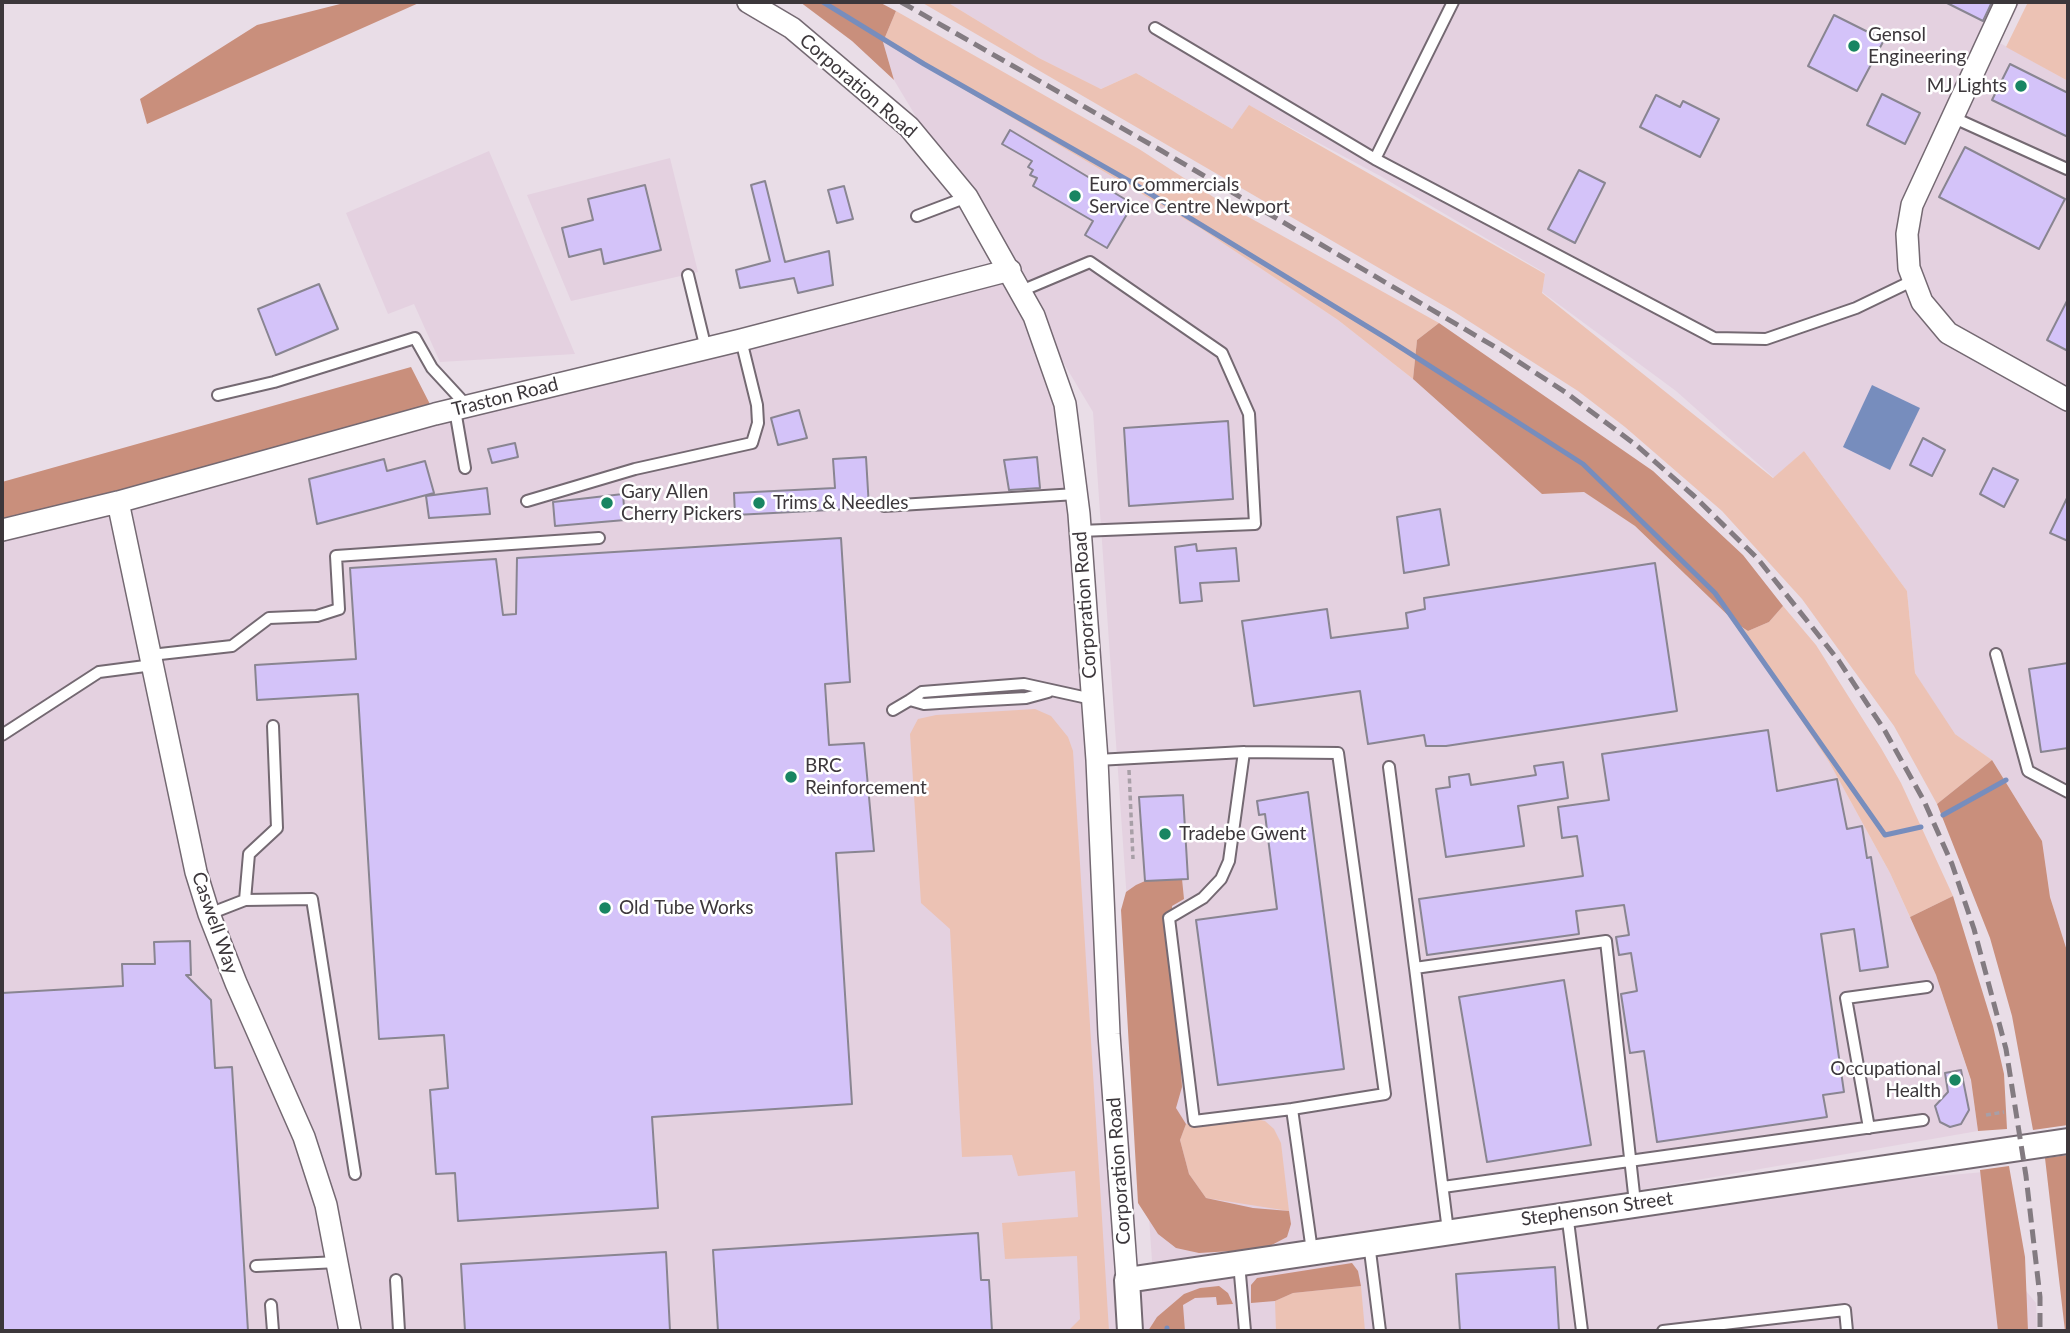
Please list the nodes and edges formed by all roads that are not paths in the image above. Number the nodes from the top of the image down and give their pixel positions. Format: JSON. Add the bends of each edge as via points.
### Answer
{"nodes":[{"id":1,"x":748,"y":2,"type":"edge"},
{"id":2,"x":1453,"y":2,"type":"edge"},
{"id":3,"x":2006,"y":2,"type":"edge"},
{"id":4,"x":1155,"y":28,"type":"dead end"},
{"id":5,"x":1952,"y":117,"type":"junction"},
{"id":6,"x":1375,"y":159,"type":"junction"},
{"id":7,"x":2067,"y":169,"type":"edge"},
{"id":8,"x":967,"y":197,"type":"junction"},
{"id":9,"x":916,"y":216,"type":"dead end"},
{"id":10,"x":1010,"y":270,"type":"junction"},
{"id":11,"x":688,"y":275,"type":"dead end"},
{"id":12,"x":1912,"y":281,"type":"junction"},
{"id":13,"x":1021,"y":291,"type":"junction"},
{"id":14,"x":741,"y":340,"type":"junction"},
{"id":15,"x":706,"y":349,"type":"junction"},
{"id":16,"x":218,"y":395,"type":"dead end"},
{"id":17,"x":2068,"y":400,"type":"edge"},
{"id":18,"x":461,"y":408,"type":"junction"},
{"id":19,"x":465,"y":468,"type":"dead end"},
{"id":20,"x":1076,"y":494,"type":"junction"},
{"id":21,"x":527,"y":501,"type":"dead end"},
{"id":22,"x":118,"y":502,"type":"junction"},
{"id":23,"x":884,"y":506,"type":"dead end"},
{"id":24,"x":2,"y":530,"type":"edge"},
{"id":25,"x":1080,"y":531,"type":"junction"},
{"id":26,"x":599,"y":538,"type":"dead end"},
{"id":27,"x":1996,"y":654,"type":"dead end"},
{"id":28,"x":152,"y":660,"type":"junction"},
{"id":29,"x":1092,"y":699,"type":"junction"},
{"id":30,"x":893,"y":710,"type":"dead end"},
{"id":31,"x":273,"y":726,"type":"dead end"},
{"id":32,"x":2,"y":735,"type":"edge"},
{"id":33,"x":1244,"y":752,"type":"junction"},
{"id":34,"x":1097,"y":760,"type":"junction"},
{"id":35,"x":1389,"y":767,"type":"dead end"},
{"id":36,"x":2068,"y":792,"type":"edge"},
{"id":37,"x":245,"y":900,"type":"junction"},
{"id":38,"x":209,"y":914,"type":"junction"},
{"id":39,"x":1415,"y":968,"type":"junction"},
{"id":40,"x":1927,"y":987,"type":"dead end"},
{"id":41,"x":1292,"y":1109,"type":"junction"},
{"id":42,"x":1923,"y":1120,"type":"dead end"},
{"id":43,"x":1869,"y":1128,"type":"junction"},
{"id":44,"x":2068,"y":1141,"type":"edge"},
{"id":45,"x":1630,"y":1159,"type":"junction"},
{"id":46,"x":355,"y":1174,"type":"dead end"},
{"id":47,"x":1443,"y":1186,"type":"junction"},
{"id":48,"x":1635,"y":1203,"type":"junction"},
{"id":49,"x":1567,"y":1213,"type":"junction"},
{"id":50,"x":1448,"y":1231,"type":"junction"},
{"id":51,"x":1369,"y":1243,"type":"junction"},
{"id":52,"x":1312,"y":1251,"type":"junction"},
{"id":53,"x":338,"y":1262,"type":"junction"},
{"id":54,"x":1238,"y":1263,"type":"junction"},
{"id":55,"x":256,"y":1266,"type":"dead end"},
{"id":56,"x":396,"y":1280,"type":"dead end"},
{"id":57,"x":1127,"y":1280,"type":"junction"},
{"id":58,"x":271,"y":1306,"type":"dead end"},
{"id":59,"x":273,"y":1331,"type":"edge"},
{"id":60,"x":350,"y":1331,"type":"edge"},
{"id":61,"x":399,"y":1331,"type":"edge"},
{"id":62,"x":1130,"y":1331,"type":"edge"},
{"id":63,"x":1245,"y":1331,"type":"edge"},
{"id":64,"x":1380,"y":1331,"type":"edge"},
{"id":65,"x":1582,"y":1331,"type":"edge"},
{"id":66,"x":1663,"y":1331,"type":"edge"},
{"id":67,"x":1847,"y":1331,"type":"edge"}],
"edges":[{"from":1,"to":8,"type":"street","name":"Corporation Road","via":[[792,28],[909,127]]},
{"from":2,"to":6,"type":"lane"},
{"from":3,"to":5,"type":"street"},
{"from":4,"to":6,"type":"lane"},
{"from":5,"to":7,"type":"lane"},
{"from":5,"to":12,"type":"street","via":[[1908,219]]},
{"from":6,"to":12,"type":"lane","via":[[1714,338],[1766,339],[1856,308]]},
{"from":8,"to":9,"type":"lane"},
{"from":8,"to":10,"type":"street","name":"Corporation Road"},
{"from":10,"to":13,"type":"street","name":"Corporation Road"},
{"from":10,"to":14,"type":"street","name":"Traston Road"},
{"from":11,"to":15,"type":"lane"},
{"from":12,"to":17,"type":"street","via":[[1929,313],[1948,332]]},
{"from":13,"to":20,"type":"street","name":"Corporation Road","via":[[1039,326],[1065,404]]},
{"from":13,"to":25,"type":"lane","via":[[1090,262],[1222,353],[1250,414],[1255,524]]},
{"from":14,"to":15,"type":"street","name":"Traston Road"},
{"from":14,"to":21,"type":"lane","via":[[757,405],[752,443],[635,469]]},
{"from":15,"to":18,"type":"street","name":"Traston Road"},
{"from":16,"to":18,"type":"lane","via":[[286,379],[415,338]]},
{"from":18,"to":19,"type":"lane"},
{"from":18,"to":22,"type":"street","name":"Traston Road"},
{"from":20,"to":23,"type":"lane"},
{"from":20,"to":25,"type":"street","name":"Corporation Road"},
{"from":22,"to":24,"type":"street","name":"Traston Road"},
{"from":22,"to":28,"type":"street","name":"Caswell Way"},
{"from":25,"to":29,"type":"street","name":"Corporation Road"},
{"from":26,"to":28,"type":"lane","via":[[336,556],[339,609],[317,616],[269,618],[232,646]]},
{"from":27,"to":36,"type":"lane","via":[[2028,772]]},
{"from":28,"to":32,"type":"lane","via":[[99,672]]},
{"from":28,"to":38,"type":"street","name":"Caswell Way"},
{"from":29,"to":30,"type":"lane","via":[[1048,692],[1026,698],[959,702],[910,700]]},
{"from":29,"to":34,"type":"street","name":"Corporation Road"},
{"from":31,"to":37,"type":"lane","via":[[277,828],[249,853]]},
{"from":33,"to":34,"type":"lane"},
{"from":33,"to":41,"type":"lane","via":[[1229,861],[1221,879],[1203,898],[1169,918],[1195,1121]]},
{"from":33,"to":41,"type":"lane","via":[[1338,753],[1385,1094]]},
{"from":34,"to":57,"type":"street","name":"Corporation Road"},
{"from":35,"to":39,"type":"lane"},
{"from":37,"to":38,"type":"lane"},
{"from":37,"to":46,"type":"lane","via":[[312,899]]},
{"from":38,"to":53,"type":"street","name":"Caswell Way","via":[[304,1137]]},
{"from":39,"to":45,"type":"lane","via":[[1606,942]]},
{"from":39,"to":47,"type":"lane"},
{"from":40,"to":43,"type":"lane","via":[[1846,998]]},
{"from":41,"to":52,"type":"lane"},
{"from":42,"to":43,"type":"lane"},
{"from":43,"to":45,"type":"lane"},
{"from":44,"to":48,"type":"street","name":"Stephenson Street"},
{"from":45,"to":47,"type":"lane"},
{"from":45,"to":48,"type":"lane"},
{"from":47,"to":50,"type":"lane"},
{"from":48,"to":49,"type":"street","name":"Stephenson Street"},
{"from":49,"to":50,"type":"street","name":"Stephenson Street"},
{"from":49,"to":65,"type":"lane"},
{"from":50,"to":51,"type":"street","name":"Stephenson Street"},
{"from":51,"to":52,"type":"street","name":"Stephenson Street"},
{"from":51,"to":64,"type":"lane"},
{"from":52,"to":54,"type":"street","name":"Stephenson Street"},
{"from":53,"to":55,"type":"lane"},
{"from":53,"to":60,"type":"street","name":"Caswell Way"},
{"from":54,"to":57,"type":"street","name":"Stephenson Street"},
{"from":54,"to":63,"type":"lane"},
{"from":56,"to":61,"type":"lane"},
{"from":57,"to":62,"type":"street","name":"Corporation Road"},
{"from":58,"to":59,"type":"lane"},
{"from":66,"to":67,"type":"lane","via":[[1845,1310]]}]}
